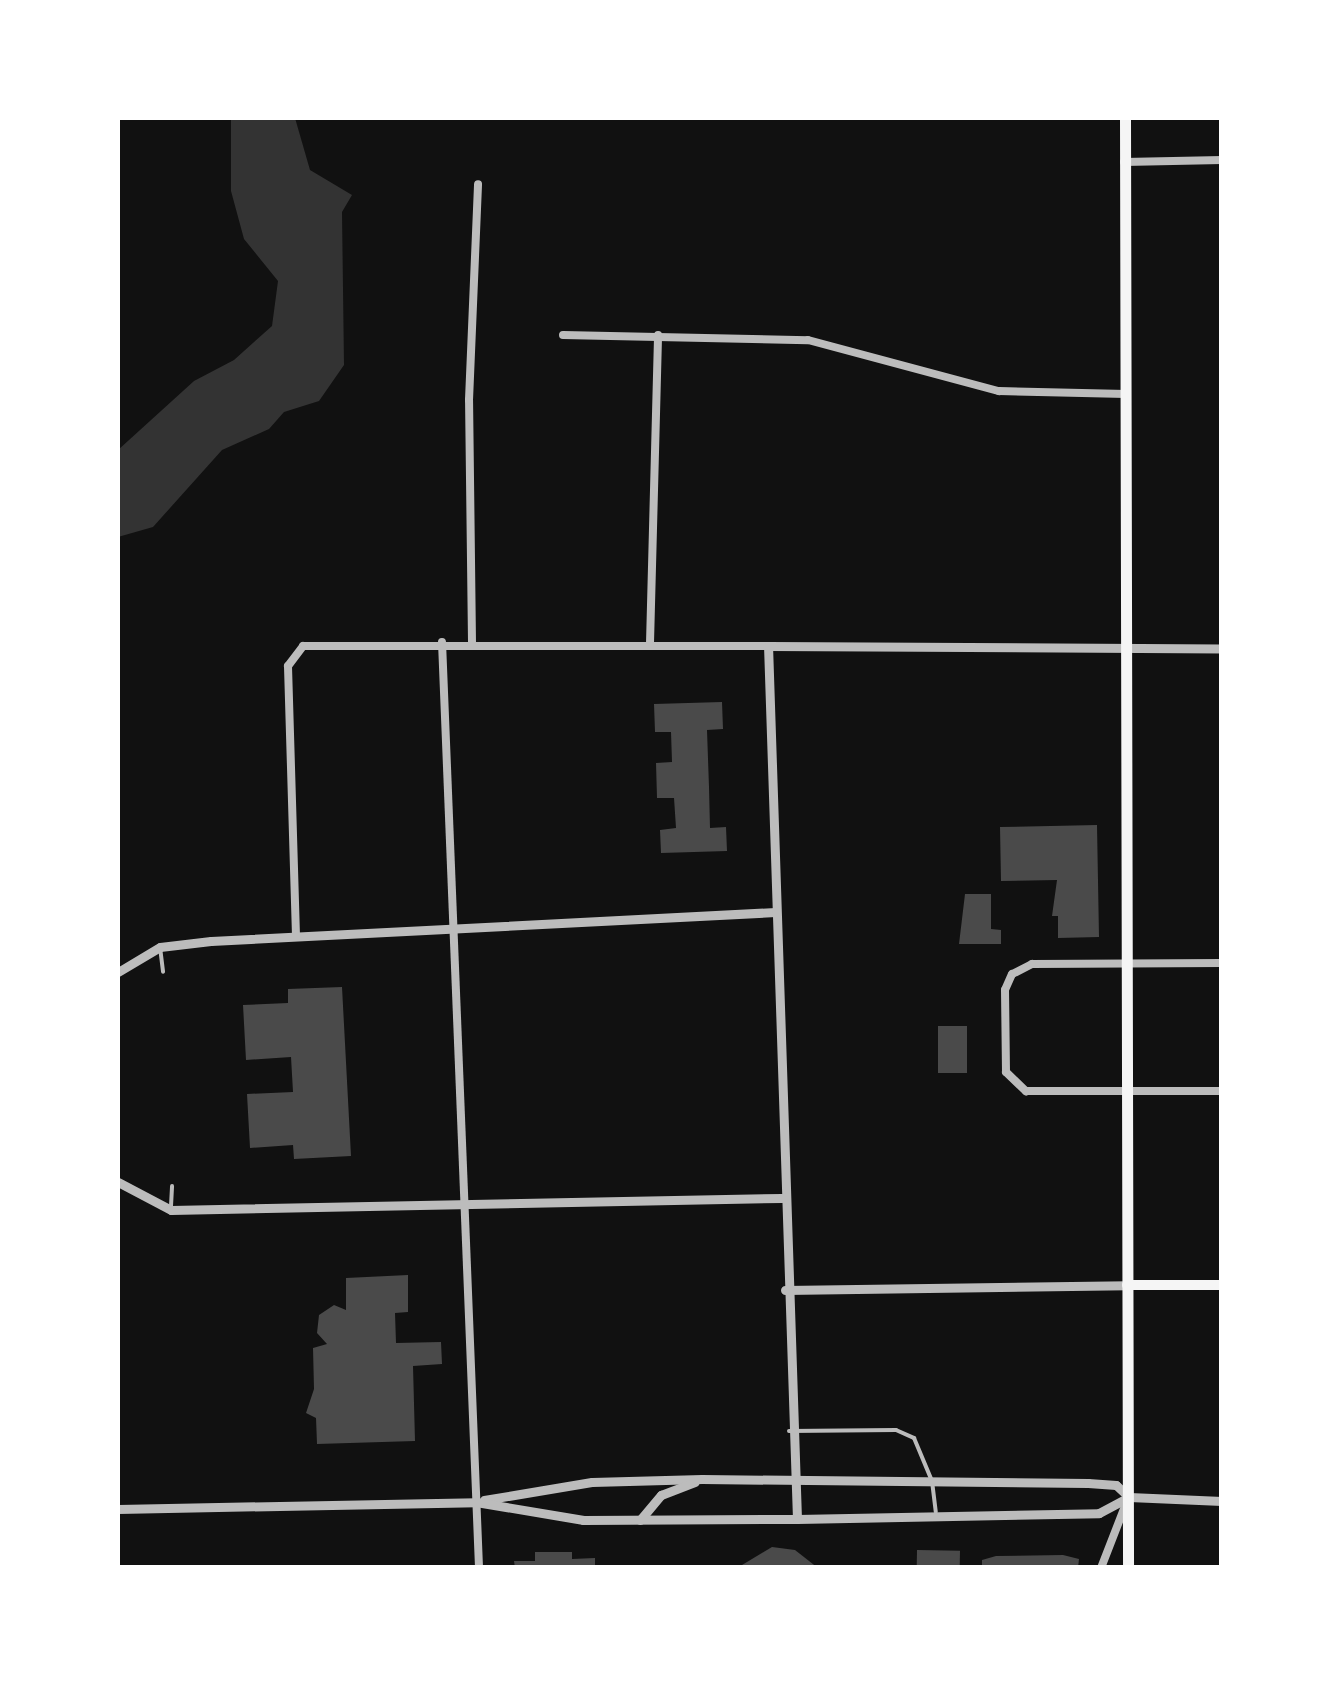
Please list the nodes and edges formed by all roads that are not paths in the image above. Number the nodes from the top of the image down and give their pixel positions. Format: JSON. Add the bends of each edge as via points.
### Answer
{"nodes":[{"id":1,"x":1125,"y":118,"type":"edge"},
{"id":2,"x":1222,"y":160,"type":"edge"},
{"id":3,"x":1124,"y":162,"type":"junction"},
{"id":4,"x":478,"y":184,"type":"dead end"},
{"id":5,"x":563,"y":335,"type":"dead end"},
{"id":6,"x":658,"y":335,"type":"junction"},
{"id":7,"x":1126,"y":394,"type":"junction"},
{"id":8,"x":442,"y":642,"type":"junction"},
{"id":9,"x":472,"y":642,"type":"junction"},
{"id":10,"x":650,"y":643,"type":"junction"},
{"id":11,"x":768,"y":646,"type":"junction"},
{"id":12,"x":1222,"y":648,"type":"edge"},
{"id":13,"x":1126,"y":649,"type":"junction"},
{"id":14,"x":775,"y":912,"type":"junction"},
{"id":15,"x":454,"y":928,"type":"junction"},
{"id":16,"x":296,"y":936,"type":"junction"},
{"id":17,"x":160,"y":947,"type":"junction"},
{"id":18,"x":1126,"y":963,"type":"junction"},
{"id":19,"x":1222,"y":963,"type":"edge"},
{"id":20,"x":118,"y":972,"type":"edge"},
{"id":21,"x":163,"y":972,"type":"dead end"},
{"id":22,"x":1128,"y":1090,"type":"junction"},
{"id":23,"x":1222,"y":1091,"type":"edge"},
{"id":24,"x":118,"y":1182,"type":"edge"},
{"id":25,"x":172,"y":1186,"type":"dead end"},
{"id":26,"x":782,"y":1198,"type":"junction"},
{"id":27,"x":465,"y":1205,"type":"junction"},
{"id":28,"x":172,"y":1210,"type":"junction"},
{"id":29,"x":1222,"y":1285,"type":"edge"},
{"id":30,"x":1128,"y":1286,"type":"junction"},
{"id":31,"x":785,"y":1290,"type":"junction"},
{"id":32,"x":789,"y":1431,"type":"junction"},
{"id":33,"x":702,"y":1479,"type":"junction"},
{"id":34,"x":796,"y":1479,"type":"junction"},
{"id":35,"x":932,"y":1481,"type":"junction"},
{"id":36,"x":1128,"y":1498,"type":"junction"},
{"id":37,"x":1222,"y":1501,"type":"edge"},
{"id":38,"x":476,"y":1502,"type":"junction"},
{"id":39,"x":118,"y":1509,"type":"edge"},
{"id":40,"x":936,"y":1516,"type":"junction"},
{"id":41,"x":797,"y":1519,"type":"junction"},
{"id":42,"x":640,"y":1520,"type":"junction"},
{"id":43,"x":479,"y":1568,"type":"edge"},
{"id":44,"x":1100,"y":1568,"type":"edge"},
{"id":45,"x":1128,"y":1568,"type":"edge"}],
"edges":[{"from":1,"to":3,"type":"main road"},
{"from":2,"to":3,"type":"street"},
{"from":3,"to":7,"type":"main road"},
{"from":4,"to":9,"type":"street","via":[[469,400]]},
{"from":5,"to":6,"type":"street"},
{"from":6,"to":7,"type":"street","via":[[808,340],[999,391]]},
{"from":6,"to":10,"type":"street"},
{"from":7,"to":13,"type":"main road"},
{"from":8,"to":9,"type":"street"},
{"from":8,"to":15,"type":"street"},
{"from":8,"to":16,"type":"street","via":[[314,642],[294,653],[288,666]]},
{"from":9,"to":10,"type":"street"},
{"from":10,"to":11,"type":"street"},
{"from":11,"to":13,"type":"street"},
{"from":11,"to":14,"type":"street"},
{"from":12,"to":13,"type":"street"},
{"from":13,"to":18,"type":"main road"},
{"from":14,"to":15,"type":"street"},
{"from":14,"to":26,"type":"street"},
{"from":15,"to":16,"type":"street"},
{"from":15,"to":27,"type":"street"},
{"from":16,"to":17,"type":"street"},
{"from":17,"to":20,"type":"street"},
{"from":17,"to":21,"type":"lane"},
{"from":18,"to":19,"type":"street"},
{"from":18,"to":22,"type":"main road"},
{"from":18,"to":22,"type":"street","via":[[1032,964],[1012,974],[1005,990],[1006,1072],[1026,1091]]},
{"from":22,"to":23,"type":"street"},
{"from":22,"to":30,"type":"main road"},
{"from":24,"to":28,"type":"street"},
{"from":25,"to":28,"type":"lane"},
{"from":26,"to":27,"type":"street"},
{"from":26,"to":31,"type":"street"},
{"from":27,"to":28,"type":"street"},
{"from":27,"to":38,"type":"street"},
{"from":29,"to":30,"type":"main road"},
{"from":30,"to":31,"type":"street"},
{"from":30,"to":36,"type":"main road"},
{"from":31,"to":32,"type":"street"},
{"from":32,"to":34,"type":"street"},
{"from":32,"to":35,"type":"lane","via":[[896,1430],[914,1438]]},
{"from":33,"to":34,"type":"street"},
{"from":33,"to":38,"type":"street","via":[[592,1482]]},
{"from":33,"to":42,"type":"street","via":[[661,1495]]},
{"from":34,"to":35,"type":"street"},
{"from":34,"to":41,"type":"street"},
{"from":35,"to":36,"type":"street","via":[[1116,1484]]},
{"from":35,"to":40,"type":"lane"},
{"from":36,"to":37,"type":"street"},
{"from":36,"to":40,"type":"street","via":[[1099,1513]]},
{"from":36,"to":44,"type":"street"},
{"from":36,"to":45,"type":"main road"},
{"from":38,"to":39,"type":"street"},
{"from":38,"to":42,"type":"street","via":[[583,1520]]},
{"from":38,"to":43,"type":"street"},
{"from":40,"to":41,"type":"street"},
{"from":41,"to":42,"type":"street"}]}
